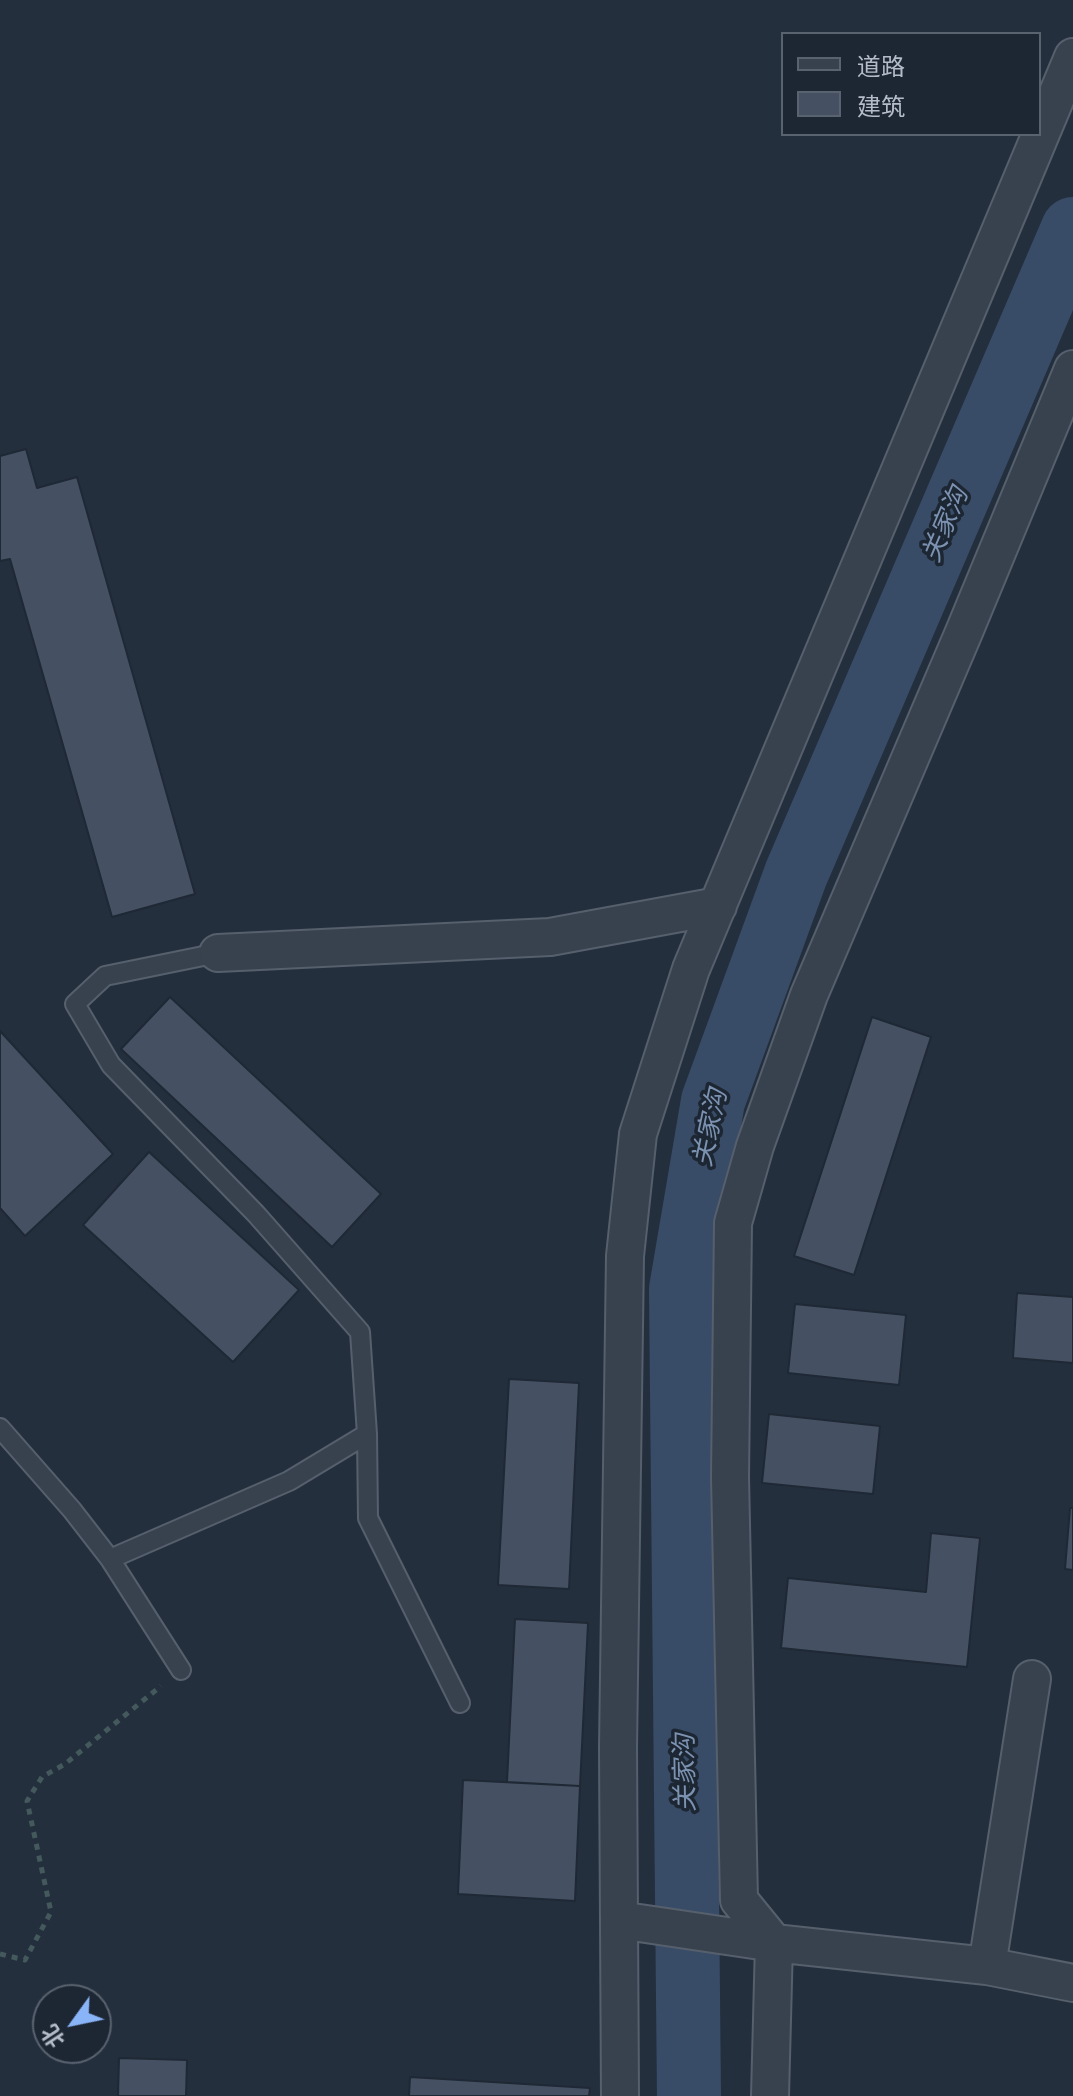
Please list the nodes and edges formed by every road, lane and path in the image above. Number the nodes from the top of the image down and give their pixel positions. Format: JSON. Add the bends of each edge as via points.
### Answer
{"nodes":[{"id":1,"x":1073,"y":57,"type":"edge"},
{"id":2,"x":1041,"y":134,"type":"edge"},
{"id":3,"x":1040,"y":136,"type":"edge"},
{"id":4,"x":1073,"y":369,"type":"edge"},
{"id":5,"x":718,"y":906,"type":"junction"},
{"id":6,"x":218,"y":953,"type":"joint"},
{"id":7,"x":0,"y":1428,"type":"edge"},
{"id":8,"x":367,"y":1434,"type":"junction"},
{"id":9,"x":110,"y":1559,"type":"junction"},
{"id":10,"x":181,"y":1670,"type":"joint"},
{"id":11,"x":1032,"y":1679,"type":"dead end"},
{"id":12,"x":460,"y":1703,"type":"dead end"},
{"id":13,"x":619,"y":1920,"type":"junction"},
{"id":14,"x":774,"y":1943,"type":"junction"},
{"id":15,"x":0,"y":1954,"type":"edge"},
{"id":16,"x":987,"y":1966,"type":"junction"},
{"id":17,"x":1073,"y":1983,"type":"edge"},
{"id":18,"x":620,"y":2096,"type":"edge"},
{"id":19,"x":770,"y":2096,"type":"edge"}],
"edges":[{"from":1,"to":2,"type":"street"},
{"from":3,"to":5,"type":"street"},
{"from":4,"to":14,"type":"street","via":[[809,995],[733,1223],[730,1477],[739,1900]]},
{"from":5,"to":6,"type":"street","via":[[550,937]]},
{"from":5,"to":13,"type":"street","via":[[691,969],[638,1134],[625,1256]]},
{"from":6,"to":8,"type":"lane","via":[[105,976],[75,1004],[111,1065],[256,1214],[360,1332]]},
{"from":7,"to":9,"type":"lane"},
{"from":8,"to":9,"type":"lane","via":[[289,1481]]},
{"from":8,"to":12,"type":"lane","via":[[368,1518]]},
{"from":9,"to":10,"type":"lane"},
{"from":10,"to":15,"type":"path","via":[[42,1777],[27,1801],[51,1912],[25,1960]]},
{"from":11,"to":16,"type":"street"},
{"from":13,"to":14,"type":"street"},
{"from":13,"to":18,"type":"street"},
{"from":14,"to":16,"type":"street"},
{"from":14,"to":19,"type":"street"},
{"from":16,"to":17,"type":"street"}]}
